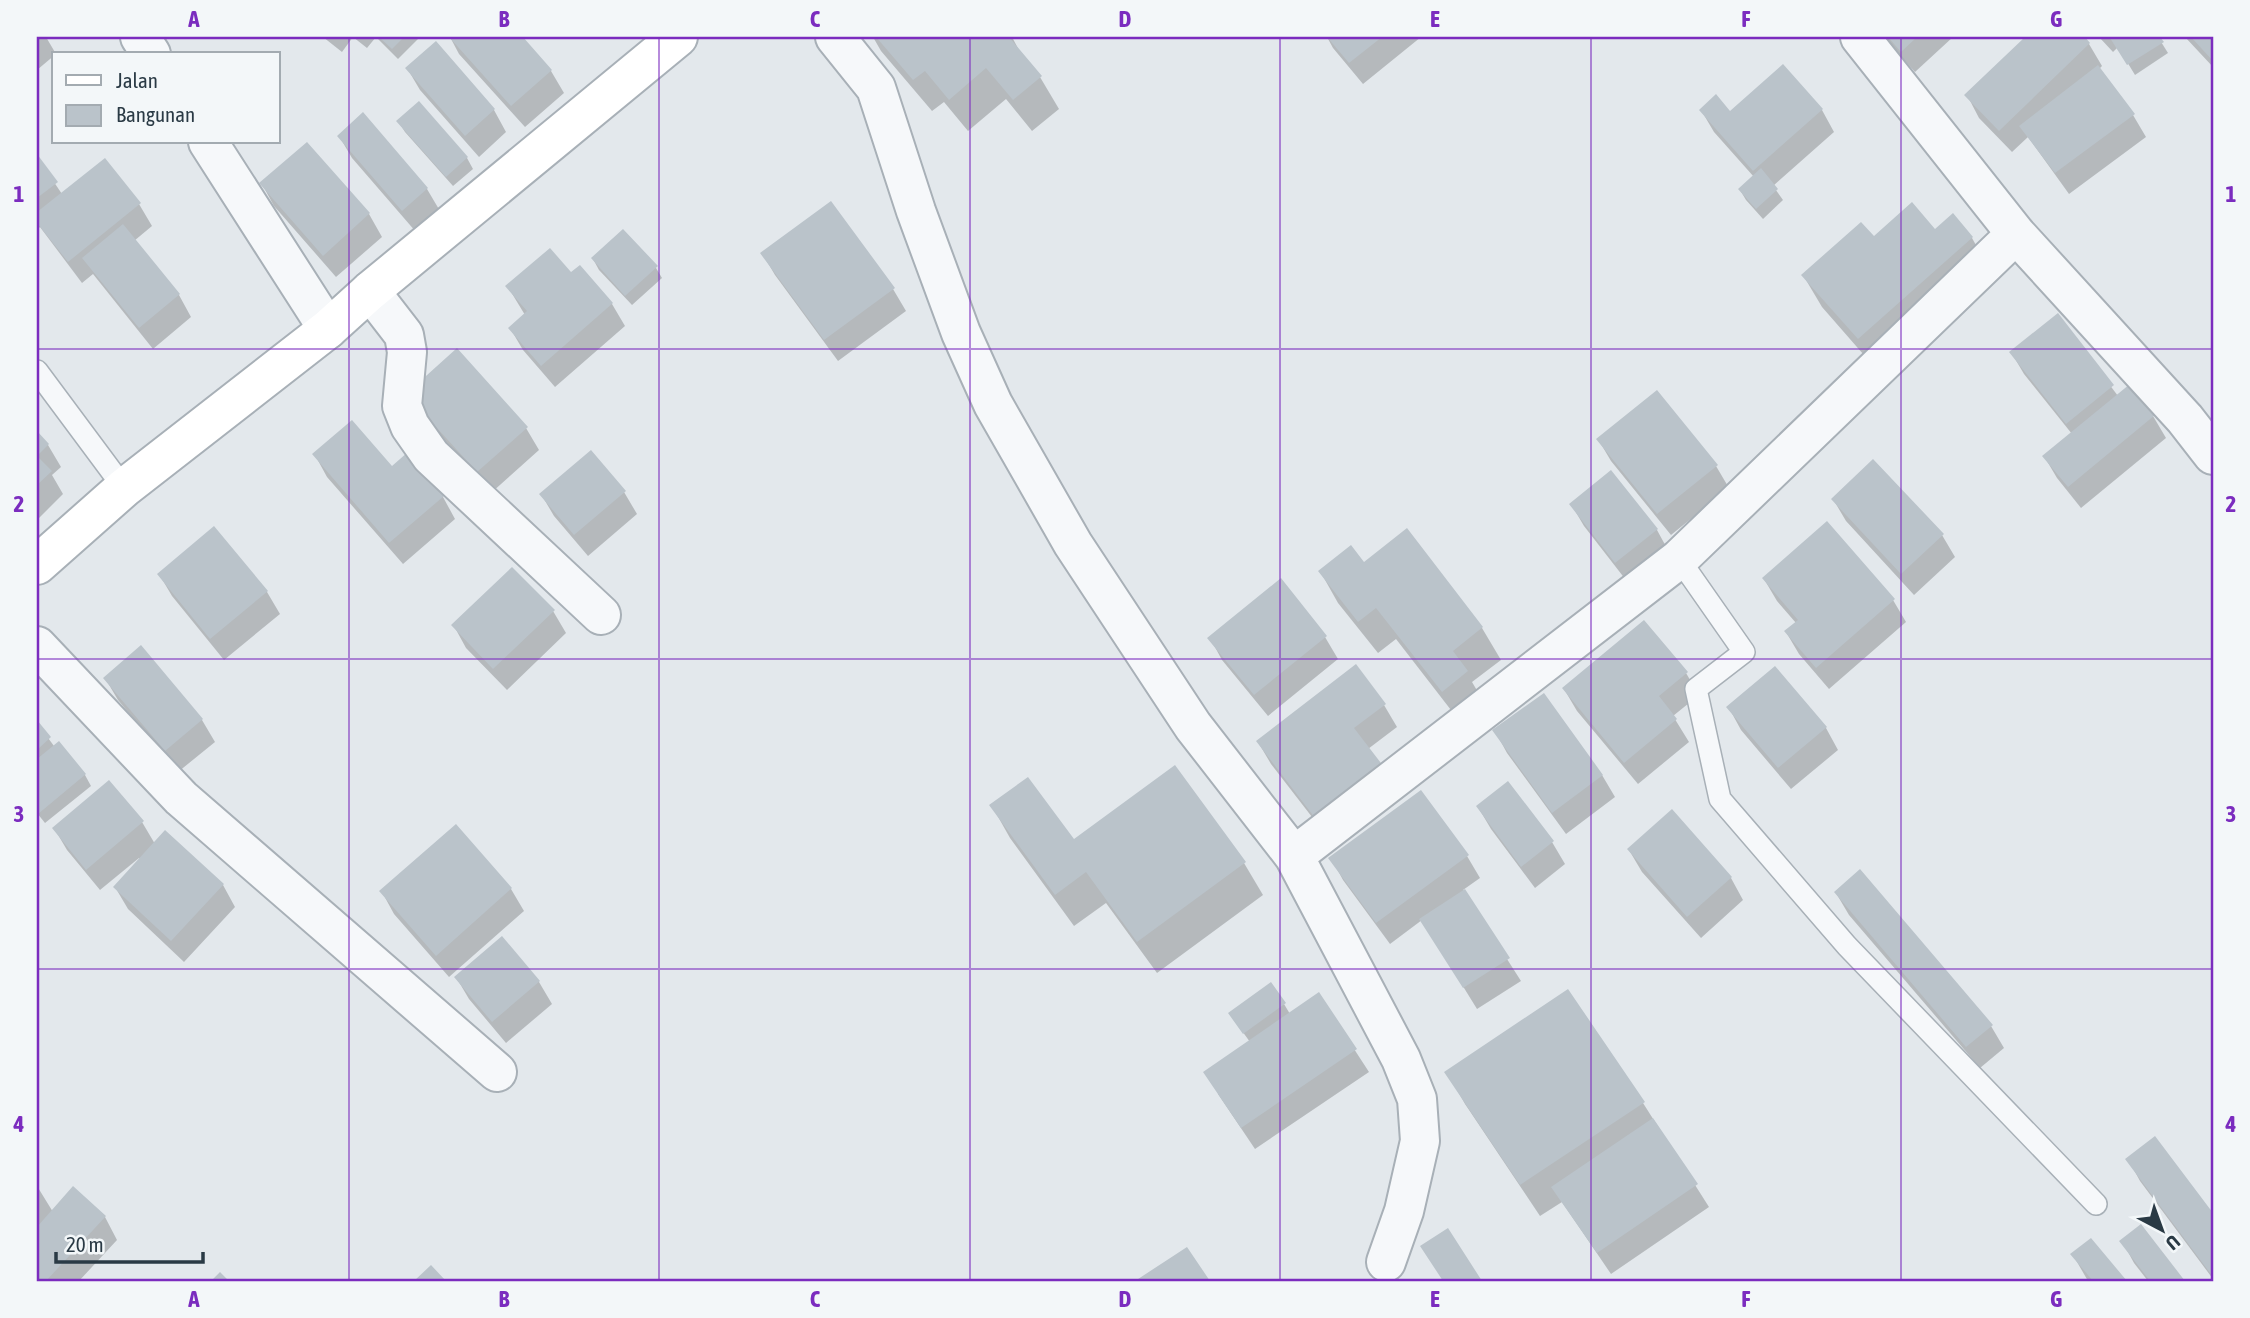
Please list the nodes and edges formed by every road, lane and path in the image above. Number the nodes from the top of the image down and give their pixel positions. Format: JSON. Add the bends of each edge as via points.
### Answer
{"nodes":[{"id":1,"x":140,"y":37,"type":"edge"},
{"id":2,"x":678,"y":37,"type":"edge"},
{"id":3,"x":835,"y":37,"type":"edge"},
{"id":4,"x":1860,"y":37,"type":"edge"},
{"id":5,"x":150,"y":52,"type":"edge"},
{"id":6,"x":209,"y":144,"type":"edge"},
{"id":7,"x":2016,"y":234,"type":"junction"},
{"id":8,"x":370,"y":290,"type":"junction"},
{"id":9,"x":328,"y":329,"type":"junction"},
{"id":10,"x":37,"y":371,"type":"edge"},
{"id":11,"x":2213,"y":455,"type":"edge"},
{"id":12,"x":124,"y":488,"type":"junction"},
{"id":13,"x":1679,"y":559,"type":"junction"},
{"id":14,"x":37,"y":565,"type":"edge"},
{"id":15,"x":601,"y":614,"type":"dead end"},
{"id":16,"x":37,"y":646,"type":"edge"},
{"id":17,"x":1294,"y":856,"type":"junction"},
{"id":18,"x":497,"y":1072,"type":"dead end"},
{"id":19,"x":2096,"y":1204,"type":"dead end"},
{"id":20,"x":1386,"y":1262,"type":"dead end"}],
"edges":[{"from":1,"to":5,"type":"street"},
{"from":2,"to":8,"type":"street"},
{"from":3,"to":17,"type":"street","via":[[876,88],[961,333],[993,404],[1073,544],[1193,726]]},
{"from":4,"to":7,"type":"street"},
{"from":6,"to":9,"type":"street"},
{"from":7,"to":11,"type":"street"},
{"from":7,"to":13,"type":"street"},
{"from":8,"to":9,"type":"street"},
{"from":8,"to":15,"type":"street","via":[[404,335],[402,406],[430,456]]},
{"from":9,"to":12,"type":"street"},
{"from":10,"to":12,"type":"lane"},
{"from":12,"to":14,"type":"street"},
{"from":13,"to":17,"type":"street"},
{"from":13,"to":19,"type":"lane","via":[[1744,652],[1696,689],[1720,799],[1847,946]]},
{"from":16,"to":18,"type":"street","via":[[181,798]]},
{"from":17,"to":20,"type":"street","via":[[1401,1059],[1417,1099],[1420,1141],[1404,1212]]}]}
